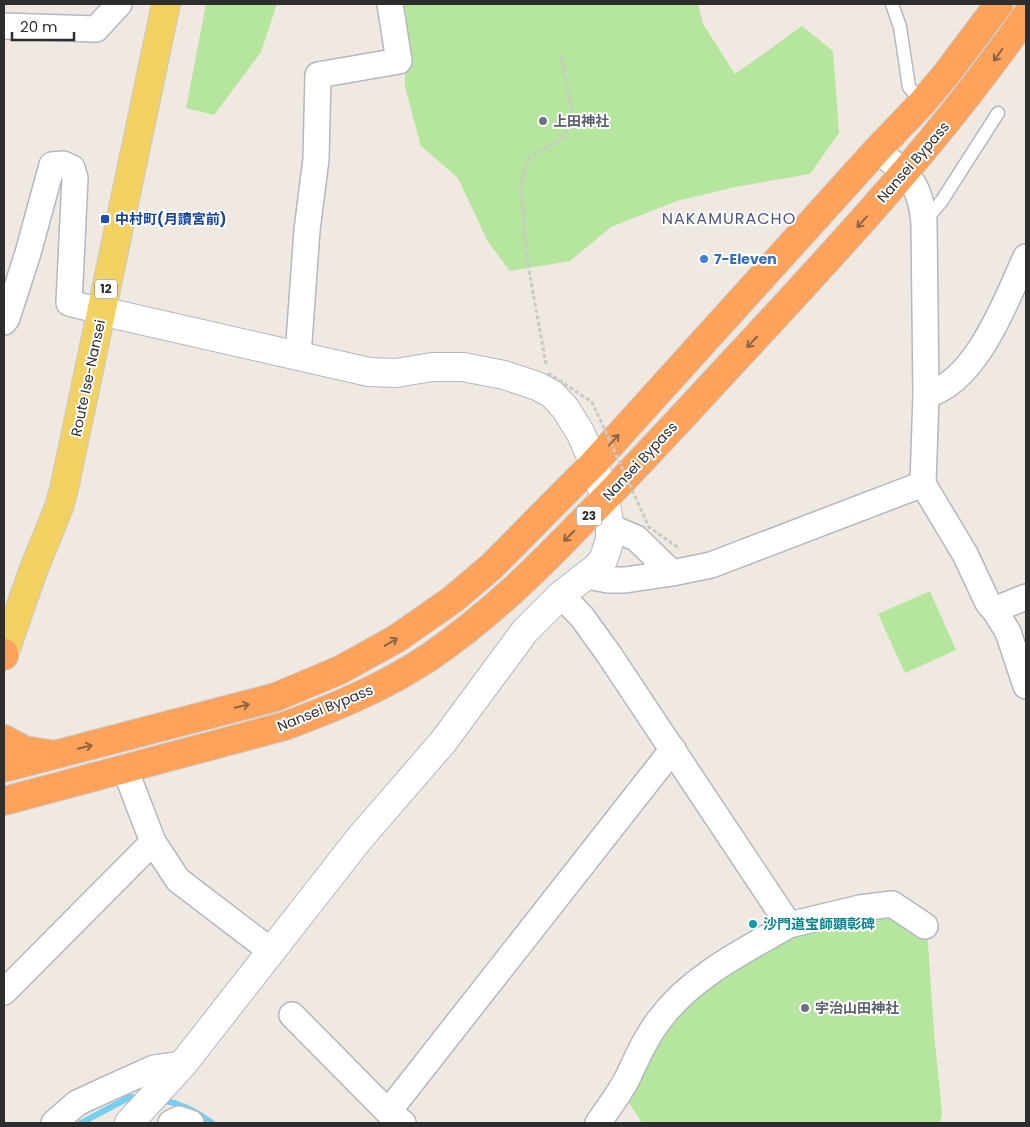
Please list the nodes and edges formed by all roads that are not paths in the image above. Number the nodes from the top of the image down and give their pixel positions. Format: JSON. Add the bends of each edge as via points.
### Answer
{"nodes":[{"id":1,"x":119,"y":4,"type":"edge"},
{"id":2,"x":166,"y":4,"type":"edge"},
{"id":3,"x":390,"y":4,"type":"edge"},
{"id":4,"x":892,"y":4,"type":"edge"},
{"id":5,"x":999,"y":4,"type":"edge"},
{"id":6,"x":1026,"y":16,"type":"edge"},
{"id":7,"x":4,"y":26,"type":"edge"},
{"id":8,"x":922,"y":103,"type":"junction"},
{"id":9,"x":998,"y":113,"type":"dead end"},
{"id":10,"x":877,"y":150,"type":"junction"},
{"id":11,"x":905,"y":173,"type":"junction"},
{"id":12,"x":924,"y":223,"type":"junction"},
{"id":13,"x":1026,"y":256,"type":"edge"},
{"id":14,"x":101,"y":311,"type":"junction"},
{"id":15,"x":4,"y":322,"type":"edge"},
{"id":16,"x":298,"y":356,"type":"junction"},
{"id":17,"x":926,"y":395,"type":"junction"},
{"id":18,"x":594,"y":463,"type":"junction"},
{"id":19,"x":923,"y":484,"type":"junction"},
{"id":20,"x":605,"y":499,"type":"junction"},
{"id":21,"x":610,"y":527,"type":"junction"},
{"id":22,"x":33,"y":571,"type":"junction"},
{"id":23,"x":672,"y":573,"type":"junction"},
{"id":24,"x":587,"y":576,"type":"junction"},
{"id":25,"x":561,"y":595,"type":"junction"},
{"id":26,"x":1026,"y":598,"type":"edge"},
{"id":27,"x":5,"y":609,"type":"edge"},
{"id":28,"x":995,"y":611,"type":"junction"},
{"id":29,"x":4,"y":654,"type":"edge"},
{"id":30,"x":1026,"y":686,"type":"edge"},
{"id":31,"x":4,"y":739,"type":"edge"},
{"id":32,"x":673,"y":749,"type":"junction"},
{"id":33,"x":52,"y":755,"type":"junction"},
{"id":34,"x":4,"y":768,"type":"edge"},
{"id":35,"x":125,"y":769,"type":"junction"},
{"id":36,"x":4,"y":801,"type":"edge"},
{"id":37,"x":153,"y":842,"type":"junction"},
{"id":38,"x":789,"y":925,"type":"junction"},
{"id":39,"x":925,"y":926,"type":"dead end"},
{"id":40,"x":271,"y":951,"type":"junction"},
{"id":41,"x":4,"y":992,"type":"edge"},
{"id":42,"x":292,"y":1015,"type":"dead end"},
{"id":43,"x":176,"y":1072,"type":"junction"},
{"id":44,"x":396,"y":1118,"type":"edge"},
{"id":45,"x":54,"y":1123,"type":"edge"},
{"id":46,"x":129,"y":1123,"type":"edge"},
{"id":47,"x":171,"y":1123,"type":"edge"},
{"id":48,"x":191,"y":1123,"type":"edge"},
{"id":49,"x":598,"y":1123,"type":"edge"}],
"edges":[{"from":1,"to":7,"type":"street","via":[[96,29]]},
{"from":2,"to":14,"type":"main road","name":"Route Ise-Nansei","number":"12"},
{"from":3,"to":16,"type":"street","via":[[399,60],[318,75],[316,158]]},
{"from":4,"to":8,"type":"lane","via":[[900,27],[909,87]]},
{"from":5,"to":8,"type":"highway","name":"Nansei Bypass","number":"23"},
{"from":6,"to":11,"type":"highway","name":"Nansei Bypass","number":"23","one_way":true,"via":[[972,91]]},
{"from":8,"to":10,"type":"highway","name":"Nansei Bypass","number":"23"},
{"from":9,"to":12,"type":"lane"},
{"from":10,"to":11,"type":"street"},
{"from":18,"to":10,"type":"highway","name":"Nansei Bypass","number":"23","one_way":true},
{"from":11,"to":12,"type":"street","via":[[917,188]]},
{"from":11,"to":20,"type":"highway","name":"Nansei Bypass","number":"23","one_way":true,"via":[[825,264]]},
{"from":12,"to":17,"type":"street"},
{"from":13,"to":17,"type":"street","via":[[986,341],[974,359],[950,384]]},
{"from":14,"to":15,"type":"street","via":[[69,303],[75,178],[72,168],[58,164],[52,165],[28,253]]},
{"from":14,"to":16,"type":"street"},
{"from":14,"to":22,"type":"main road","name":"Route Ise-Nansei","number":"12","via":[[64,489]]},
{"from":16,"to":18,"type":"street","via":[[369,372],[396,374],[463,367],[542,380],[565,408]]},
{"from":17,"to":19,"type":"street"},
{"from":18,"to":20,"type":"street"},
{"from":33,"to":18,"type":"highway","name":"Nansei Bypass","number":"23","one_way":true,"via":[[276,697],[372,653],[425,620],[491,567]]},
{"from":19,"to":23,"type":"street","via":[[711,564]]},
{"from":19,"to":28,"type":"street"},
{"from":20,"to":21,"type":"street"},
{"from":20,"to":35,"type":"highway","name":"Nansei Bypass","number":"23","one_way":true,"via":[[529,577],[486,615],[430,657],[369,692],[285,726]]},
{"from":21,"to":23,"type":"street","via":[[636,538]]},
{"from":21,"to":24,"type":"street","via":[[604,560]]},
{"from":22,"to":27,"type":"main road","name":"Route Ise-Nansei","number":"12"},
{"from":22,"to":29,"type":"main road","name":"Route Ise-Nansei","number":"12"},
{"from":23,"to":24,"type":"street","via":[[625,580]]},
{"from":24,"to":25,"type":"street"},
{"from":25,"to":32,"type":"street","via":[[582,617]]},
{"from":25,"to":40,"type":"street","via":[[525,631],[443,742],[359,839]]},
{"from":26,"to":28,"type":"street"},
{"from":28,"to":30,"type":"street","via":[[1008,632]]},
{"from":31,"to":33,"type":"highway","via":[[24,750]]},
{"from":32,"to":38,"type":"street"},
{"from":32,"to":44,"type":"street"},
{"from":33,"to":34,"type":"highway","name":"Nansei Bypass","number":"23"},
{"from":35,"to":36,"type":"highway","name":"Nansei Bypass","number":"23"},
{"from":35,"to":37,"type":"street"},
{"from":37,"to":40,"type":"street","via":[[178,880]]},
{"from":37,"to":41,"type":"street"},
{"from":38,"to":39,"type":"street","via":[[892,904]]},
{"from":38,"to":49,"type":"street","via":[[690,986],[677,999],[649,1035],[626,1080]]},
{"from":40,"to":43,"type":"street"},
{"from":42,"to":44,"type":"street"},
{"from":43,"to":45,"type":"street","via":[[154,1068],[77,1103]]},
{"from":43,"to":46,"type":"street"},
{"from":47,"to":48,"type":"street","via":[[178,1119]]}]}
